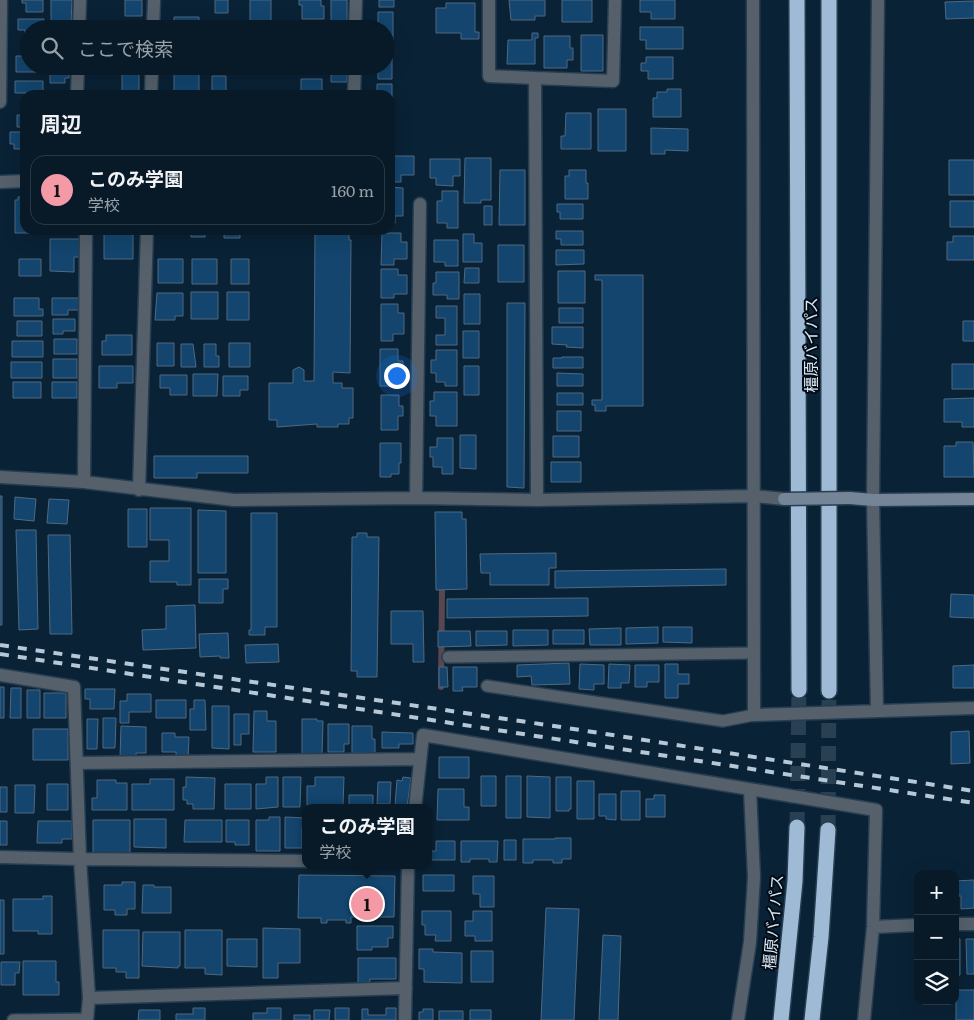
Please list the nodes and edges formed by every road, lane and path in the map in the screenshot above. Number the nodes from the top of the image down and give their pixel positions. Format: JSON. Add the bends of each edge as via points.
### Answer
{"nodes":[{"id":1,"x":1,"y":0,"type":"edge"},
{"id":2,"x":80,"y":0,"type":"edge"},
{"id":3,"x":154,"y":0,"type":"edge"},
{"id":4,"x":356,"y":0,"type":"edge"},
{"id":5,"x":489,"y":0,"type":"edge"},
{"id":6,"x":615,"y":0,"type":"edge"},
{"id":7,"x":753,"y":0,"type":"edge"},
{"id":8,"x":797,"y":0,"type":"edge"},
{"id":9,"x":829,"y":0,"type":"edge"},
{"id":10,"x":878,"y":0,"type":"edge"},
{"id":11,"x":79,"y":20,"type":"edge"},
{"id":12,"x":153,"y":20,"type":"edge"},
{"id":13,"x":355,"y":20,"type":"edge"},
{"id":14,"x":0,"y":52,"type":"edge"},
{"id":15,"x":78,"y":75,"type":"edge"},
{"id":16,"x":152,"y":75,"type":"edge"},
{"id":17,"x":355,"y":75,"type":"edge"},
{"id":18,"x":535,"y":78,"type":"junction"},
{"id":19,"x":77,"y":90,"type":"edge"},
{"id":20,"x":151,"y":90,"type":"edge"},
{"id":21,"x":354,"y":90,"type":"edge"},
{"id":22,"x":0,"y":102,"type":"edge"},
{"id":23,"x":20,"y":181,"type":"edge"},
{"id":24,"x":0,"y":182,"type":"edge"},
{"id":25,"x":420,"y":204,"type":"dead end"},
{"id":26,"x":86,"y":235,"type":"edge"},
{"id":27,"x":147,"y":235,"type":"edge"},
{"id":28,"x":0,"y":477,"type":"edge"},
{"id":29,"x":84,"y":482,"type":"junction"},
{"id":30,"x":139,"y":490,"type":"junction"},
{"id":31,"x":754,"y":496,"type":"junction"},
{"id":32,"x":416,"y":498,"type":"junction"},
{"id":33,"x":974,"y":499,"type":"edge"},
{"id":34,"x":537,"y":500,"type":"junction"},
{"id":35,"x":873,"y":500,"type":"junction"},
{"id":36,"x":754,"y":652,"type":"junction"},
{"id":37,"x":448,"y":657,"type":"dead end"},
{"id":38,"x":0,"y":675,"type":"edge"},
{"id":39,"x":487,"y":686,"type":"dead end"},
{"id":40,"x":799,"y":690,"type":"tunnel mouth"},
{"id":41,"x":829,"y":691,"type":"tunnel mouth"},
{"id":42,"x":974,"y":708,"type":"edge"},
{"id":43,"x":876,"y":711,"type":"junction"},
{"id":44,"x":754,"y":715,"type":"junction"},
{"id":45,"x":420,"y":760,"type":"junction"},
{"id":46,"x":77,"y":763,"type":"junction"},
{"id":47,"x":750,"y":790,"type":"junction"},
{"id":48,"x":415,"y":804,"type":"edge"},
{"id":49,"x":797,"y":827,"type":"tunnel mouth"},
{"id":50,"x":828,"y":830,"type":"tunnel mouth"},
{"id":51,"x":0,"y":857,"type":"edge"},
{"id":52,"x":80,"y":859,"type":"junction"},
{"id":53,"x":302,"y":861,"type":"edge"},
{"id":54,"x":408,"y":869,"type":"edge"},
{"id":55,"x":959,"y":924,"type":"edge"},
{"id":56,"x":974,"y":924,"type":"edge"},
{"id":57,"x":914,"y":925,"type":"edge"},
{"id":58,"x":873,"y":927,"type":"junction"},
{"id":59,"x":406,"y":988,"type":"junction"},
{"id":60,"x":89,"y":998,"type":"junction"},
{"id":61,"x":87,"y":1019,"type":"edge"},
{"id":62,"x":13,"y":1020,"type":"edge"},
{"id":63,"x":405,"y":1020,"type":"edge"},
{"id":64,"x":738,"y":1020,"type":"edge"},
{"id":65,"x":781,"y":1020,"type":"edge"},
{"id":66,"x":812,"y":1020,"type":"edge"},
{"id":67,"x":864,"y":1020,"type":"edge"}],
"edges":[{"from":1,"to":14,"type":"street"},
{"from":2,"to":11,"type":"street"},
{"from":3,"to":12,"type":"street"},
{"from":4,"to":13,"type":"street"},
{"from":5,"to":18,"type":"street","via":[[489,76]]},
{"from":6,"to":18,"type":"street","via":[[613,81]]},
{"from":7,"to":31,"type":"street"},
{"from":8,"to":40,"type":"highway","name":"橿原バイパス"},
{"from":9,"to":41,"type":"highway","name":"橿原バイパス"},
{"from":10,"to":35,"type":"street"},
{"from":14,"to":22,"type":"street"},
{"from":15,"to":19,"type":"street"},
{"from":16,"to":20,"type":"street"},
{"from":17,"to":21,"type":"street"},
{"from":18,"to":34,"type":"street"},
{"from":23,"to":24,"type":"street"},
{"from":25,"to":32,"type":"street"},
{"from":26,"to":29,"type":"street"},
{"from":27,"to":30,"type":"street"},
{"from":28,"to":29,"type":"street"},
{"from":29,"to":30,"type":"street"},
{"from":30,"to":32,"type":"street","via":[[234,500]]},
{"from":31,"to":34,"type":"street"},
{"from":31,"to":35,"type":"street","bridge":true},
{"from":31,"to":36,"type":"street"},
{"from":32,"to":34,"type":"street"},
{"from":33,"to":35,"type":"street"},
{"from":35,"to":43,"type":"street"},
{"from":36,"to":37,"type":"lane"},
{"from":36,"to":44,"type":"street"},
{"from":38,"to":46,"type":"street","via":[[74,687]]},
{"from":39,"to":44,"type":"lane","via":[[723,721]]},
{"from":42,"to":43,"type":"street"},
{"from":43,"to":44,"type":"street"},
{"from":45,"to":46,"type":"street"},
{"from":45,"to":47,"type":"street","via":[[423,736]]},
{"from":45,"to":48,"type":"street"},
{"from":46,"to":52,"type":"street"},
{"from":47,"to":58,"type":"street","via":[[876,810]]},
{"from":47,"to":64,"type":"street","via":[[754,877],[750,942]]},
{"from":49,"to":65,"type":"highway","name":"橿原バイパス","via":[[795,882]]},
{"from":50,"to":66,"type":"highway"},
{"from":51,"to":52,"type":"street"},
{"from":52,"to":53,"type":"street"},
{"from":52,"to":60,"type":"street"},
{"from":54,"to":59,"type":"street"},
{"from":55,"to":56,"type":"street"},
{"from":57,"to":58,"type":"street"},
{"from":58,"to":67,"type":"street"},
{"from":59,"to":60,"type":"street"},
{"from":59,"to":63,"type":"street"},
{"from":60,"to":61,"type":"street"},
{"from":61,"to":62,"type":"lane"}]}
